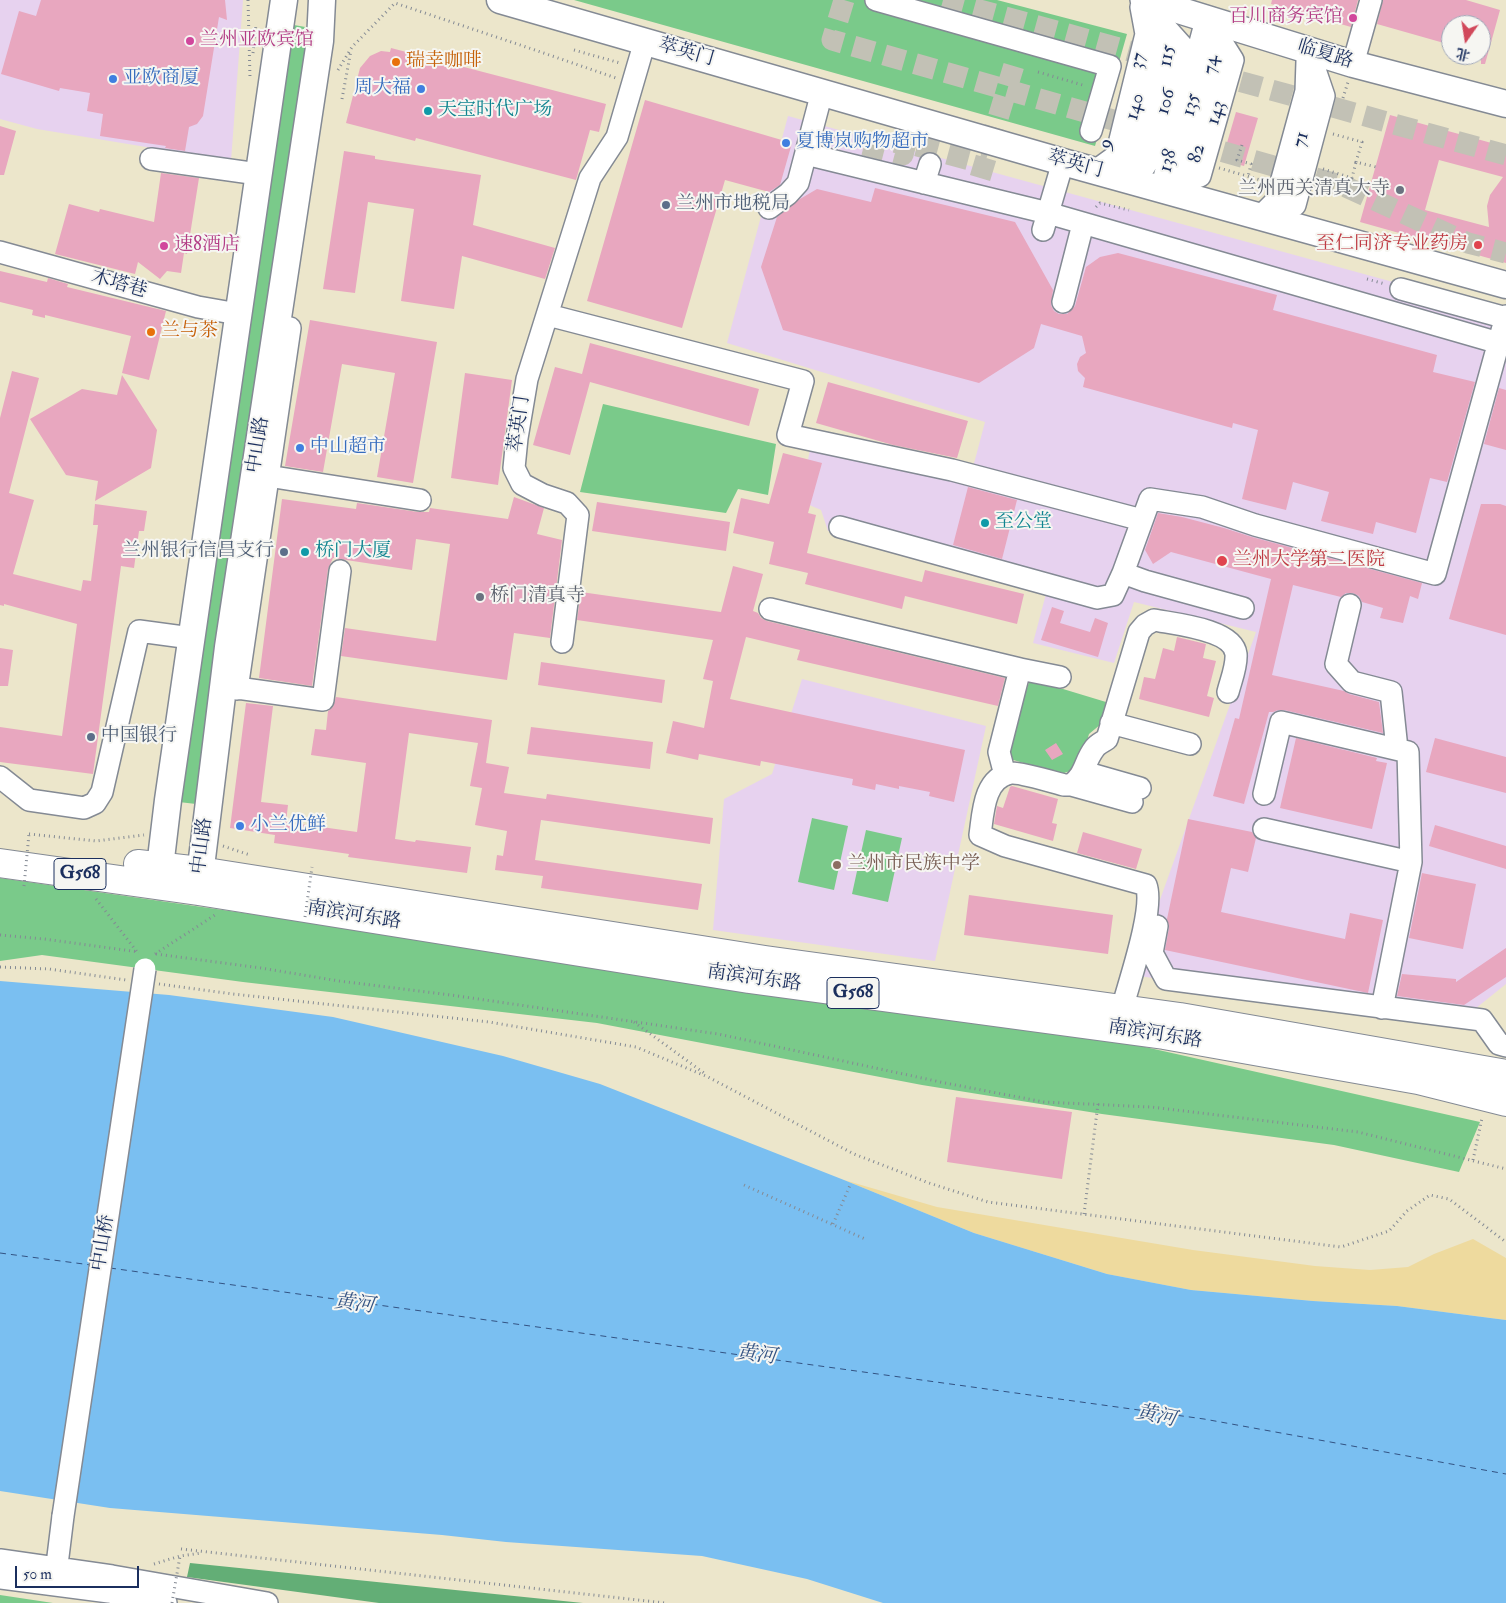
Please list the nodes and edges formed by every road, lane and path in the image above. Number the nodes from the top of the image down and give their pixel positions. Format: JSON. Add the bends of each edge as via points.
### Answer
{"nodes":[{"id":1,"x":248,"y":0,"type":"edge"},
{"id":2,"x":284,"y":0,"type":"edge"},
{"id":3,"x":322,"y":0,"type":"edge"},
{"id":4,"x":500,"y":0,"type":"edge"},
{"id":5,"x":876,"y":0,"type":"edge"},
{"id":6,"x":1140,"y":0,"type":"edge"},
{"id":7,"x":1146,"y":0,"type":"edge"},
{"id":8,"x":1371,"y":0,"type":"edge"},
{"id":9,"x":1206,"y":17,"type":"junction"},
{"id":10,"x":645,"y":41,"type":"junction"},
{"id":11,"x":352,"y":47,"type":"junction"},
{"id":12,"x":1308,"y":49,"type":"junction"},
{"id":13,"x":574,"y":50,"type":"dead end"},
{"id":14,"x":623,"y":64,"type":"dead end"},
{"id":15,"x":1353,"y":64,"type":"junction"},
{"id":16,"x":1038,"y":72,"type":"dead end"},
{"id":17,"x":334,"y":76,"type":"dead end"},
{"id":18,"x":250,"y":79,"type":"dead end"},
{"id":19,"x":633,"y":85,"type":"junction"},
{"id":20,"x":1103,"y":91,"type":"junction"},
{"id":21,"x":822,"y":92,"type":"junction"},
{"id":22,"x":342,"y":99,"type":"dead end"},
{"id":23,"x":1506,"y":104,"type":"edge"},
{"id":24,"x":812,"y":130,"type":"junction"},
{"id":25,"x":1091,"y":131,"type":"dead end"},
{"id":26,"x":1333,"y":134,"type":"dead end"},
{"id":27,"x":864,"y":145,"type":"tunnel mouth"},
{"id":28,"x":1242,"y":145,"type":"dead end"},
{"id":29,"x":806,"y":154,"type":"junction"},
{"id":30,"x":151,"y":159,"type":"dead end"},
{"id":31,"x":1063,"y":162,"type":"junction"},
{"id":32,"x":1356,"y":162,"type":"junction"},
{"id":33,"x":1376,"y":167,"type":"dead end"},
{"id":34,"x":1323,"y":169,"type":"dead end"},
{"id":35,"x":1096,"y":171,"type":"junction"},
{"id":36,"x":258,"y":174,"type":"junction"},
{"id":37,"x":1248,"y":176,"type":"dead end"},
{"id":38,"x":1161,"y":189,"type":"junction"},
{"id":39,"x":769,"y":208,"type":"dead end"},
{"id":40,"x":1261,"y":216,"type":"junction"},
{"id":41,"x":1046,"y":221,"type":"junction"},
{"id":42,"x":1083,"y":224,"type":"junction"},
{"id":43,"x":0,"y":252,"type":"edge"},
{"id":44,"x":1506,"y":285,"type":"edge"},
{"id":45,"x":1401,"y":288,"type":"dead end"},
{"id":46,"x":1063,"y":302,"type":"dead end"},
{"id":47,"x":238,"y":314,"type":"junction"},
{"id":48,"x":548,"y":314,"type":"junction"},
{"id":49,"x":1506,"y":317,"type":"edge"},
{"id":50,"x":1498,"y":343,"type":"junction"},
{"id":51,"x":261,"y":476,"type":"junction"},
{"id":52,"x":420,"y":500,"type":"dead end"},
{"id":53,"x":1142,"y":520,"type":"junction"},
{"id":54,"x":840,"y":527,"type":"dead end"},
{"id":55,"x":340,"y":571,"type":"dead end"},
{"id":56,"x":1123,"y":573,"type":"junction"},
{"id":57,"x":1350,"y":605,"type":"dead end"},
{"id":58,"x":1243,"y":608,"type":"dead end"},
{"id":59,"x":770,"y":609,"type":"dead end"},
{"id":60,"x":191,"y":638,"type":"junction"},
{"id":61,"x":562,"y":642,"type":"dead end"},
{"id":62,"x":1020,"y":669,"type":"junction"},
{"id":63,"x":1060,"y":677,"type":"dead end"},
{"id":64,"x":230,"y":687,"type":"junction"},
{"id":65,"x":1228,"y":692,"type":"dead end"},
{"id":66,"x":1111,"y":723,"type":"junction"},
{"id":67,"x":1190,"y":744,"type":"dead end"},
{"id":68,"x":1397,"y":749,"type":"junction"},
{"id":69,"x":1005,"y":776,"type":"junction"},
{"id":70,"x":0,"y":777,"type":"edge"},
{"id":71,"x":1078,"y":778,"type":"junction"},
{"id":72,"x":1264,"y":794,"type":"dead end"},
{"id":73,"x":1136,"y":795,"type":"dead end"},
{"id":74,"x":1264,"y":828,"type":"dead end"},
{"id":75,"x":204,"y":839,"type":"junction"},
{"id":76,"x":96,"y":841,"type":"dead end"},
{"id":77,"x":0,"y":848,"type":"edge"},
{"id":78,"x":255,"y":857,"type":"dead end"},
{"id":79,"x":1411,"y":862,"type":"junction"},
{"id":80,"x":0,"y":863,"type":"edge"},
{"id":81,"x":312,"y":867,"type":"dead end"},
{"id":82,"x":160,"y":876,"type":"junction"},
{"id":83,"x":199,"y":881,"type":"junction"},
{"id":84,"x":24,"y":886,"type":"dead end"},
{"id":85,"x":94,"y":896,"type":"dead end"},
{"id":86,"x":216,"y":914,"type":"dead end"},
{"id":87,"x":296,"y":916,"type":"dead end"},
{"id":88,"x":1159,"y":920,"type":"dead end"},
{"id":89,"x":0,"y":936,"type":"edge"},
{"id":90,"x":148,"y":965,"type":"junction"},
{"id":91,"x":0,"y":967,"type":"edge"},
{"id":92,"x":126,"y":980,"type":"dead end"},
{"id":93,"x":1382,"y":1008,"type":"junction"},
{"id":94,"x":1122,"y":1009,"type":"junction"},
{"id":95,"x":634,"y":1022,"type":"junction"},
{"id":96,"x":1506,"y":1046,"type":"edge"},
{"id":97,"x":1506,"y":1074,"type":"edge"},
{"id":98,"x":708,"y":1076,"type":"junction"},
{"id":99,"x":1506,"y":1102,"type":"edge"},
{"id":100,"x":1098,"y":1104,"type":"junction"},
{"id":101,"x":1506,"y":1169,"type":"edge"},
{"id":102,"x":851,"y":1183,"type":"dead end"},
{"id":103,"x":744,"y":1185,"type":"dead end"},
{"id":104,"x":1084,"y":1214,"type":"junction"},
{"id":105,"x":833,"y":1224,"type":"junction"},
{"id":106,"x":865,"y":1239,"type":"dead end"},
{"id":107,"x":1506,"y":1242,"type":"edge"},
{"id":108,"x":181,"y":1549,"type":"dead end"},
{"id":109,"x":210,"y":1553,"type":"junction"},
{"id":110,"x":180,"y":1556,"type":"junction"},
{"id":111,"x":0,"y":1560,"type":"edge"},
{"id":112,"x":146,"y":1566,"type":"dead end"},
{"id":113,"x":56,"y":1577,"type":"junction"},
{"id":114,"x":0,"y":1578,"type":"edge"},
{"id":115,"x":166,"y":1603,"type":"edge"},
{"id":116,"x":172,"y":1603,"type":"edge"},
{"id":117,"x":267,"y":1603,"type":"edge"},
{"id":118,"x":665,"y":1603,"type":"edge"}],
"edges":[{"from":1,"to":18,"type":"path"},
{"from":2,"to":36,"type":"main road","name":"中山路"},
{"from":3,"to":51,"type":"main road","name":"中山路","via":[[320,41]]},
{"from":4,"to":10,"type":"main road","name":"萃英门"},
{"from":5,"to":20,"type":"street","via":[[1110,66]]},
{"from":6,"to":35,"type":"street","name":"140","via":[[1154,39],[1152,48],[1123,157]]},
{"from":6,"to":35,"type":"street","name":"106","via":[[1183,47],[1154,149],[1145,166],[1130,175]]},
{"from":7,"to":9,"type":"main road","name":"临夏路"},
{"from":8,"to":15,"type":"street"},
{"from":9,"to":12,"type":"main road","name":"临夏路"},
{"from":9,"to":38,"type":"street","name":"138"},
{"from":9,"to":38,"type":"street","name":"143","via":[[1233,60],[1200,176]]},
{"from":10,"to":19,"type":"street","name":"萃英门"},
{"from":10,"to":21,"type":"main road","name":"萃英门"},
{"from":11,"to":17,"type":"path"},
{"from":11,"to":19,"type":"path","via":[[395,4]]},
{"from":11,"to":22,"type":"path"},
{"from":12,"to":15,"type":"main road","name":"临夏路"},
{"from":12,"to":40,"type":"street"},
{"from":12,"to":40,"type":"street","via":[[1324,96],[1295,205]]},
{"from":13,"to":14,"type":"path"},
{"from":15,"to":23,"type":"main road","name":"临夏路"},
{"from":16,"to":20,"type":"path"},
{"from":19,"to":48,"type":"street","name":"萃英门","via":[[617,137],[590,178]]},
{"from":20,"to":25,"type":"street"},
{"from":21,"to":24,"type":"street"},
{"from":21,"to":31,"type":"main road","name":"萃英门"},
{"from":24,"to":27,"type":"path"},
{"from":24,"to":29,"type":"street"},
{"from":26,"to":32,"type":"path","via":[[1362,142]]},
{"from":28,"to":37,"type":"path","via":[[1237,160],[1251,164]]},
{"from":29,"to":39,"type":"street","via":[[798,183]]},
{"from":29,"to":41,"type":"street","via":[[927,174]]},
{"from":30,"to":36,"type":"street"},
{"from":31,"to":35,"type":"main road","name":"萃英门"},
{"from":31,"to":41,"type":"street"},
{"from":32,"to":33,"type":"path"},
{"from":32,"to":34,"type":"path","via":[[1352,178]]},
{"from":35,"to":38,"type":"main road","name":"萃英门"},
{"from":36,"to":47,"type":"main road","name":"中山路"},
{"from":38,"to":40,"type":"main road","name":"萃英门"},
{"from":40,"to":44,"type":"main road","name":"萃英门"},
{"from":41,"to":42,"type":"street"},
{"from":42,"to":46,"type":"street"},
{"from":42,"to":50,"type":"street"},
{"from":43,"to":47,"type":"street","name":"木塔巷"},
{"from":45,"to":49,"type":"street"},
{"from":47,"to":60,"type":"main road","name":"中山路"},
{"from":48,"to":53,"type":"street","via":[[804,381],[788,435],[952,470]]},
{"from":48,"to":61,"type":"street","name":"萃英门","via":[[527,379],[514,468],[522,484],[567,503],[578,515]]},
{"from":49,"to":50,"type":"street"},
{"from":50,"to":53,"type":"street","via":[[1435,574],[1202,507],[1167,500],[1150,499]]},
{"from":51,"to":52,"type":"street"},
{"from":51,"to":64,"type":"main road","name":"中山路"},
{"from":53,"to":56,"type":"street"},
{"from":54,"to":56,"type":"street","via":[[1096,598],[1113,595]]},
{"from":55,"to":64,"type":"street","via":[[323,700]]},
{"from":56,"to":58,"type":"street"},
{"from":57,"to":68,"type":"street","via":[[1336,664],[1352,682],[1391,692]]},
{"from":59,"to":62,"type":"street"},
{"from":60,"to":70,"type":"street","via":[[138,631],[102,792],[95,803],[84,808],[29,800]]},
{"from":60,"to":82,"type":"main road","name":"中山路"},
{"from":62,"to":63,"type":"street"},
{"from":62,"to":69,"type":"street","via":[[999,752]]},
{"from":64,"to":75,"type":"main road","name":"中山路"},
{"from":65,"to":66,"type":"street","via":[[1236,665],[1234,646],[1228,640],[1208,630],[1154,620],[1139,632]]},
{"from":66,"to":67,"type":"street"},
{"from":66,"to":71,"type":"street","via":[[1107,738],[1096,747]]},
{"from":68,"to":72,"type":"street","via":[[1281,722]]},
{"from":68,"to":79,"type":"street","via":[[1408,752]]},
{"from":69,"to":71,"type":"street","via":[[1011,773]]},
{"from":69,"to":94,"type":"street","via":[[993,784],[984,806],[980,836],[1005,846],[1146,885],[1149,891],[1147,918]]},
{"from":71,"to":73,"type":"street"},
{"from":74,"to":79,"type":"street"},
{"from":75,"to":78,"type":"path"},
{"from":75,"to":83,"type":"main road","name":"中山路"},
{"from":76,"to":84,"type":"path","bridge":true,"via":[[30,834]]},
{"from":77,"to":82,"type":"highway","name":"南滨河东路","number":"G568"},
{"from":79,"to":93,"type":"street"},
{"from":80,"to":82,"type":"highway","name":"南滨河东路","number":"G568"},
{"from":81,"to":87,"type":"path","bridge":true,"via":[[305,917]]},
{"from":82,"to":83,"type":"highway","name":"南滨河东路","number":"G568"},
{"from":83,"to":94,"type":"highway","name":"南滨河东路","number":"G568"},
{"from":83,"to":99,"type":"highway","name":"南滨河东路","number":"G568","via":[[749,979],[1164,1035],[1418,1080]]},
{"from":85,"to":90,"type":"path"},
{"from":86,"to":90,"type":"path"},
{"from":88,"to":93,"type":"street","via":[[1152,953],[1166,979]]},
{"from":89,"to":90,"type":"path","via":[[44,939]]},
{"from":90,"to":95,"type":"path","via":[[261,968]]},
{"from":90,"to":98,"type":"path","via":[[242,995],[489,1022],[636,1046]]},
{"from":90,"to":113,"type":"street","name":"中山桥","bridge":true},
{"from":91,"to":92,"type":"path","via":[[49,969]]},
{"from":93,"to":96,"type":"street","via":[[1482,1020],[1498,1044]]},
{"from":94,"to":97,"type":"highway","name":"南滨河东路","number":"G568"},
{"from":95,"to":98,"type":"path"},
{"from":95,"to":100,"type":"path","via":[[718,1034],[1044,1102]]},
{"from":98,"to":104,"type":"path","via":[[854,1154],[930,1184],[988,1202]]},
{"from":100,"to":101,"type":"path","via":[[1151,1107],[1358,1132]]},
{"from":100,"to":104,"type":"path"},
{"from":102,"to":105,"type":"path"},
{"from":103,"to":105,"type":"path"},
{"from":104,"to":107,"type":"path","via":[[1341,1247],[1389,1231],[1407,1211],[1430,1195],[1449,1199]]},
{"from":105,"to":106,"type":"path"},
{"from":108,"to":109,"type":"path"},
{"from":109,"to":110,"type":"path"},
{"from":109,"to":118,"type":"path"},
{"from":110,"to":112,"type":"path"},
{"from":110,"to":116,"type":"path","bridge":true},
{"from":111,"to":113,"type":"street"},
{"from":113,"to":114,"type":"street"},
{"from":113,"to":115,"type":"street"},
{"from":113,"to":117,"type":"street","via":[[112,1576]]}]}
